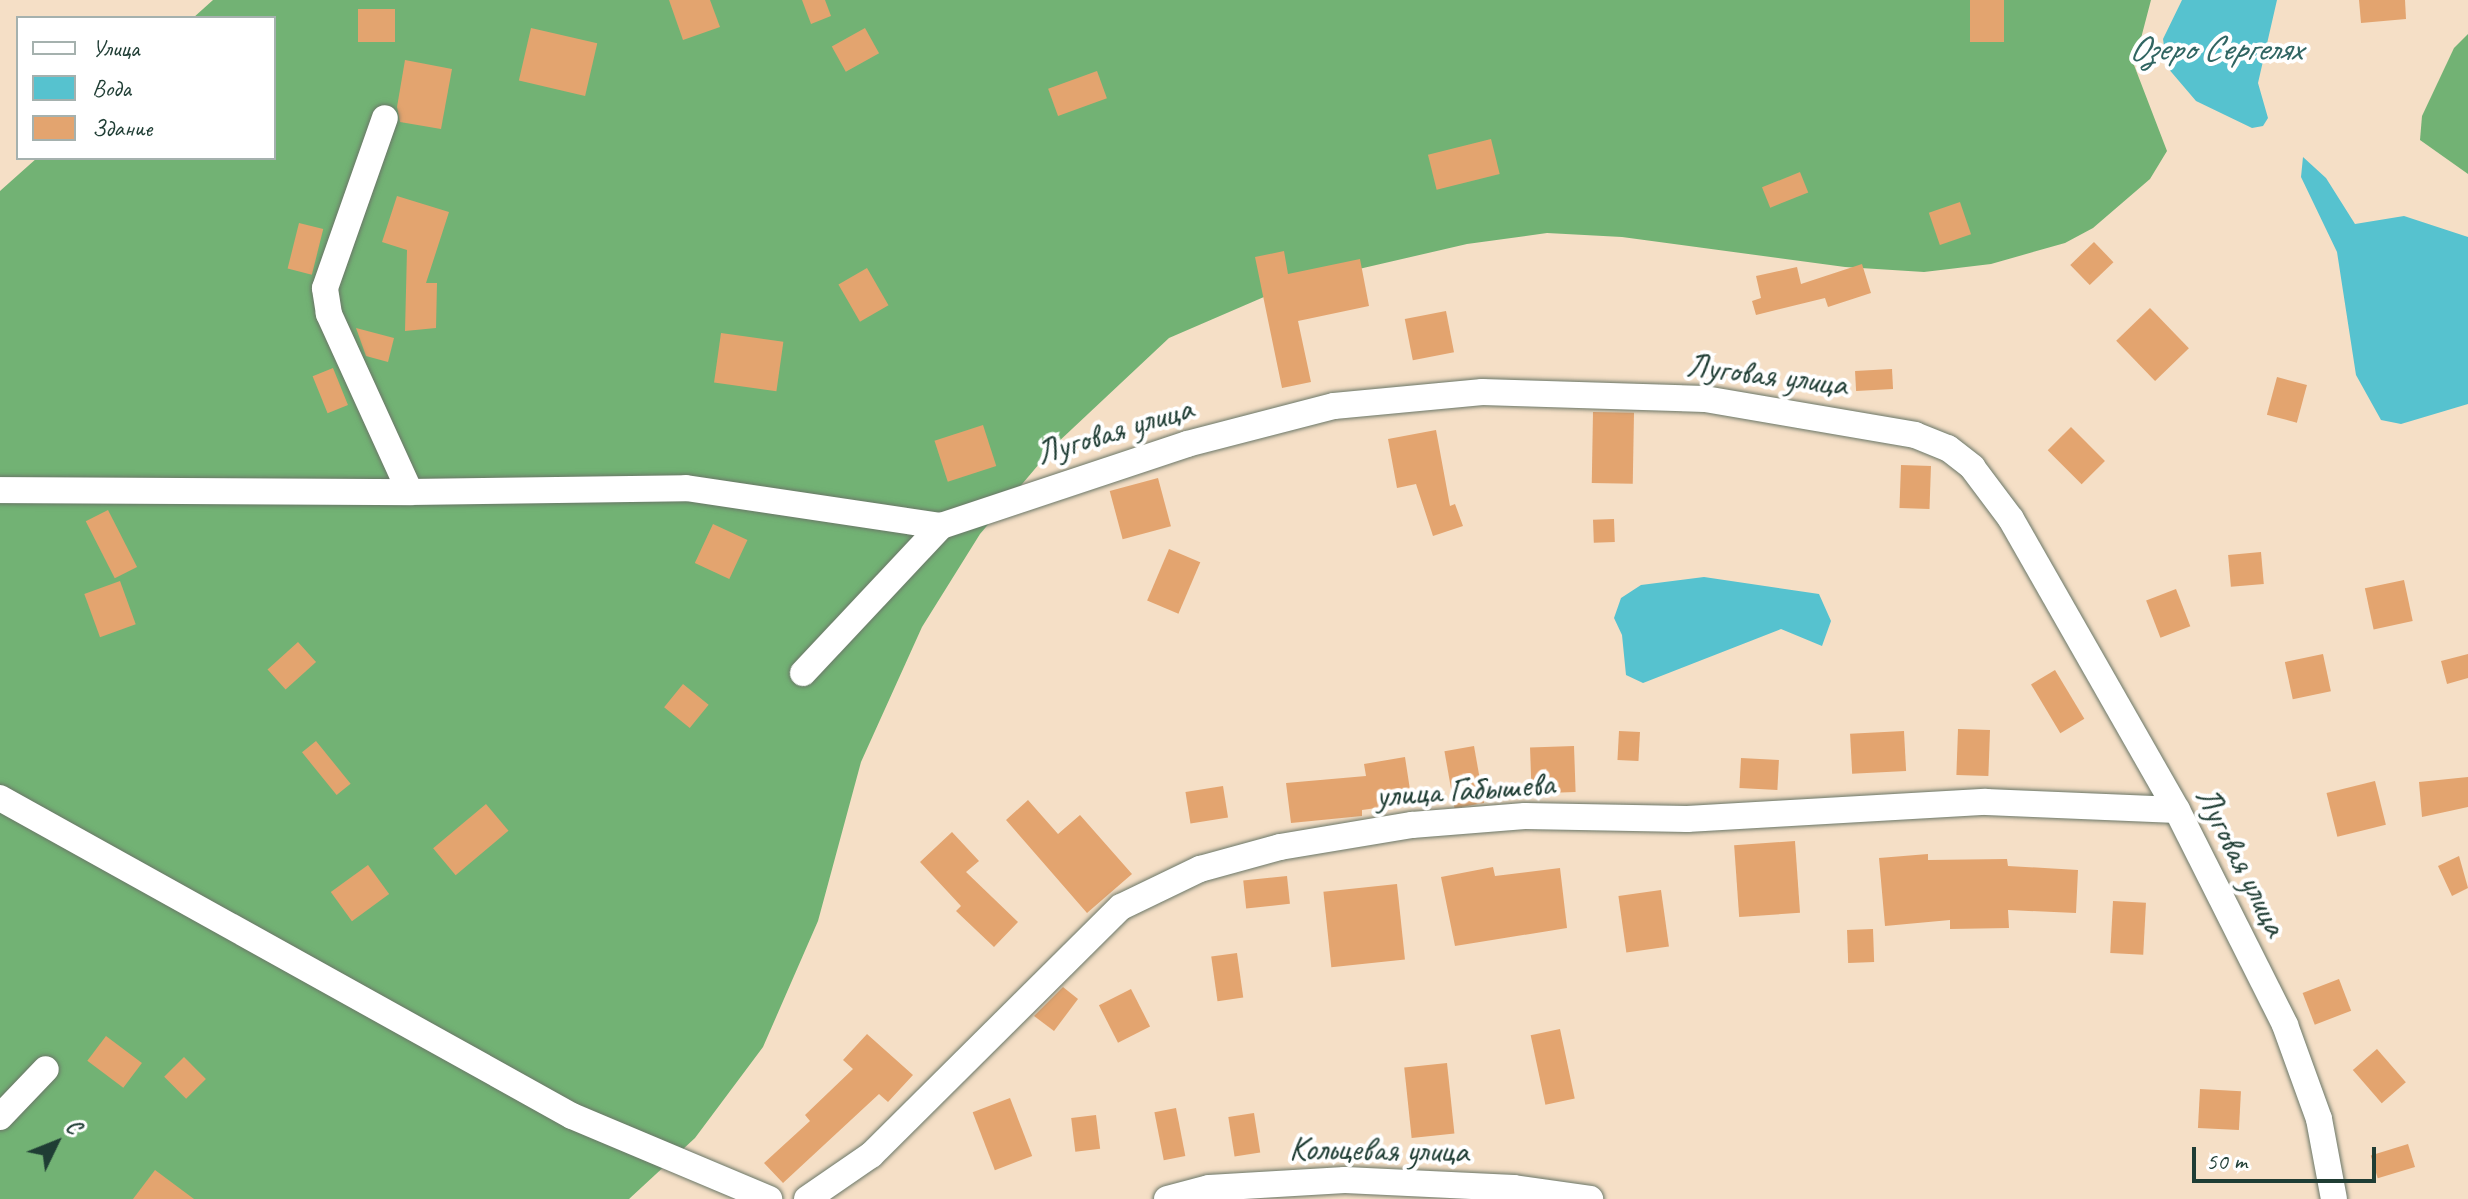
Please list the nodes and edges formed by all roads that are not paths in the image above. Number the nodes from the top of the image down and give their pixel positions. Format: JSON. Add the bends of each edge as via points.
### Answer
{"nodes":[{"id":1,"x":385,"y":118,"type":"dead end"},
{"id":2,"x":0,"y":490,"type":"edge"},
{"id":3,"x":410,"y":492,"type":"junction"},
{"id":4,"x":941,"y":526,"type":"junction"},
{"id":5,"x":803,"y":673,"type":"dead end"},
{"id":6,"x":0,"y":798,"type":"edge"},
{"id":7,"x":2177,"y":810,"type":"junction"},
{"id":8,"x":46,"y":1069,"type":"dead end"},
{"id":9,"x":0,"y":1117,"type":"edge"},
{"id":10,"x":769,"y":1199,"type":"edge"},
{"id":11,"x":807,"y":1199,"type":"edge"},
{"id":12,"x":1167,"y":1199,"type":"edge"},
{"id":13,"x":1590,"y":1199,"type":"edge"},
{"id":14,"x":2334,"y":1199,"type":"edge"}],
"edges":[{"from":1,"to":3,"type":"street","via":[[325,288],[329,314]]},
{"from":2,"to":3,"type":"street"},
{"from":3,"to":4,"type":"street","via":[[686,488]]},
{"from":4,"to":5,"type":"street","name":"Луговая улица"},
{"from":4,"to":7,"type":"street","name":"Луговая улица","via":[[1187,444],[1334,406],[1482,392],[1558,393],[1705,399],[1871,424],[1948,448],[1972,467],[2033,554]]},
{"from":6,"to":10,"type":"street","via":[[572,1116]]},
{"from":7,"to":11,"type":"street","name":"улица Габышева","via":[[1986,802],[1687,819],[1525,816],[1412,825],[1280,847],[1200,869],[1121,907],[871,1155]]},
{"from":7,"to":14,"type":"street","name":"Луговая улица","via":[[2285,1025],[2319,1119]]},
{"from":8,"to":9,"type":"street"},
{"from":12,"to":13,"type":"street","name":"Кольцевая улица","via":[[1209,1188],[1345,1180],[1514,1188]]}]}
